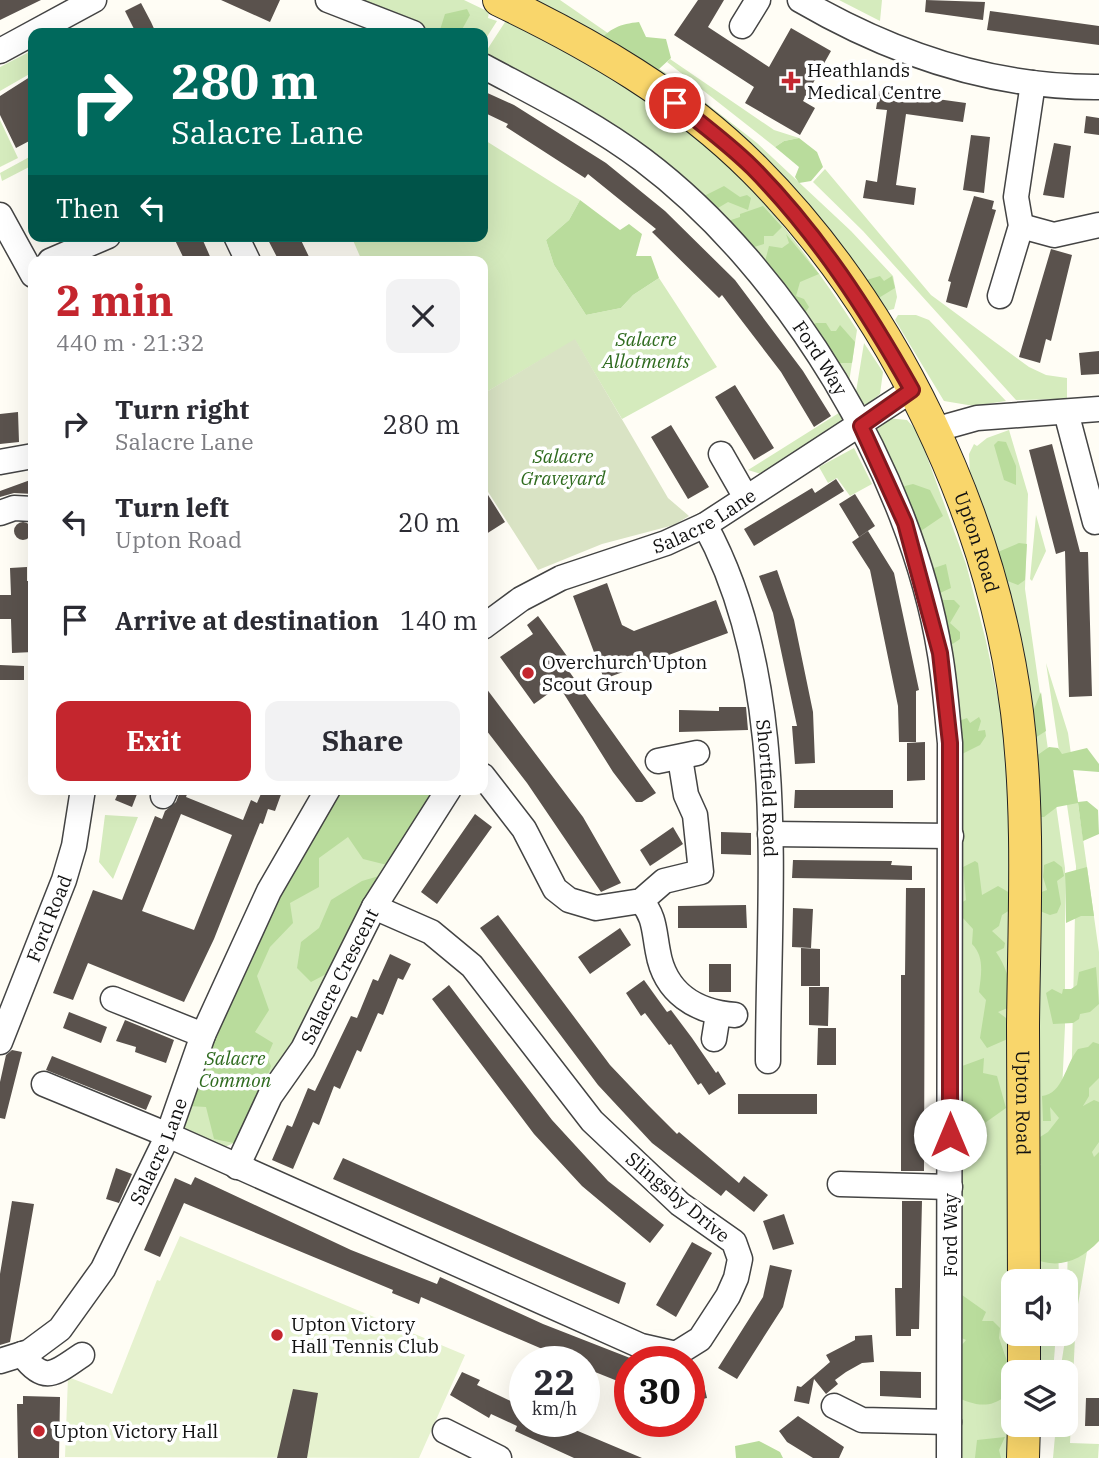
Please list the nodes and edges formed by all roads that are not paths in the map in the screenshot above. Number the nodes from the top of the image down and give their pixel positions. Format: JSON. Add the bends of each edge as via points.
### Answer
{"nodes":[{"id":1,"x":94,"y":0,"type":"edge"},
{"id":2,"x":328,"y":0,"type":"edge"},
{"id":3,"x":499,"y":0,"type":"edge"},
{"id":4,"x":758,"y":0,"type":"edge"},
{"id":5,"x":800,"y":0,"type":"edge"},
{"id":6,"x":374,"y":26,"type":"edge"},
{"id":7,"x":742,"y":26,"type":"dead end"},
{"id":8,"x":42,"y":28,"type":"edge"},
{"id":9,"x":28,"y":36,"type":"edge"},
{"id":10,"x":0,"y":51,"type":"edge"},
{"id":11,"x":488,"y":69,"type":"edge"},
{"id":12,"x":1033,"y":83,"type":"junction"},
{"id":13,"x":1099,"y":87,"type":"edge"},
{"id":14,"x":0,"y":215,"type":"edge"},
{"id":15,"x":1099,"y":225,"type":"edge"},
{"id":16,"x":1021,"y":226,"type":"junction"},
{"id":17,"x":95,"y":242,"type":"edge"},
{"id":18,"x":29,"y":256,"type":"edge"},
{"id":19,"x":64,"y":256,"type":"edge"},
{"id":20,"x":1000,"y":296,"type":"dead end"},
{"id":21,"x":912,"y":390,"type":"junction"},
{"id":22,"x":1099,"y":409,"type":"edge"},
{"id":23,"x":1066,"y":412,"type":"junction"},
{"id":24,"x":861,"y":426,"type":"junction"},
{"id":25,"x":934,"y":430,"type":"junction"},
{"id":26,"x":721,"y":454,"type":"dead end"},
{"id":27,"x":28,"y":457,"type":"edge"},
{"id":28,"x":0,"y":462,"type":"edge"},
{"id":29,"x":746,"y":496,"type":"junction"},
{"id":30,"x":28,"y":509,"type":"edge"},
{"id":31,"x":0,"y":513,"type":"edge"},
{"id":32,"x":1095,"y":522,"type":"dead end"},
{"id":33,"x":705,"y":525,"type":"junction"},
{"id":34,"x":488,"y":623,"type":"edge"},
{"id":35,"x":679,"y":757,"type":"dead end"},
{"id":36,"x":488,"y":782,"type":"edge"},
{"id":37,"x":81,"y":795,"type":"edge"},
{"id":38,"x":325,"y":795,"type":"edge"},
{"id":39,"x":445,"y":795,"type":"edge"},
{"id":40,"x":770,"y":834,"type":"junction"},
{"id":41,"x":951,"y":836,"type":"junction"},
{"id":42,"x":641,"y":901,"type":"junction"},
{"id":43,"x":374,"y":907,"type":"junction"},
{"id":44,"x":113,"y":999,"type":"dead end"},
{"id":45,"x":203,"y":1035,"type":"junction"},
{"id":46,"x":714,"y":1039,"type":"dead end"},
{"id":47,"x":0,"y":1042,"type":"edge"},
{"id":48,"x":768,"y":1061,"type":"dead end"},
{"id":49,"x":44,"y":1084,"type":"dead end"},
{"id":50,"x":168,"y":1135,"type":"junction"},
{"id":51,"x":237,"y":1167,"type":"junction"},
{"id":52,"x":839,"y":1184,"type":"dead end"},
{"id":53,"x":950,"y":1187,"type":"junction"},
{"id":54,"x":1024,"y":1269,"type":"edge"},
{"id":55,"x":82,"y":1355,"type":"dead end"},
{"id":56,"x":11,"y":1358,"type":"edge"},
{"id":57,"x":834,"y":1406,"type":"dead end"},
{"id":58,"x":949,"y":1422,"type":"junction"},
{"id":59,"x":444,"y":1431,"type":"dead end"},
{"id":60,"x":1024,"y":1437,"type":"edge"},
{"id":61,"x":499,"y":1458,"type":"edge"},
{"id":62,"x":949,"y":1458,"type":"edge"},
{"id":63,"x":1023,"y":1458,"type":"edge"}],
"edges":[{"from":1,"to":8,"type":"street"},
{"from":2,"to":6,"type":"street"},
{"from":3,"to":21,"type":"main road","name":"Upton Road","via":[[564,32],[658,90],[752,167],[840,271]]},
{"from":4,"to":7,"type":"street"},
{"from":5,"to":12,"type":"street","via":[[939,64]]},
{"from":9,"to":10,"type":"street"},
{"from":11,"to":24,"type":"street","name":"Ford Way","via":[[643,160],[722,229],[789,308]]},
{"from":12,"to":13,"type":"street"},
{"from":12,"to":16,"type":"street","via":[[1016,197]]},
{"from":14,"to":18,"type":"street"},
{"from":15,"to":16,"type":"street","via":[[1054,236]]},
{"from":16,"to":20,"type":"street"},
{"from":17,"to":19,"type":"street"},
{"from":21,"to":24,"type":"street","name":"Salacre Lane"},
{"from":21,"to":25,"type":"main road","name":"Upton Road"},
{"from":22,"to":23,"type":"street"},
{"from":23,"to":25,"type":"street","via":[[977,418]]},
{"from":23,"to":32,"type":"street"},
{"from":24,"to":29,"type":"street","name":"Salacre Lane"},
{"from":24,"to":41,"type":"street","name":"Ford Way","via":[[905,523],[940,653],[950,743]]},
{"from":25,"to":54,"type":"main road","name":"Upton Road","via":[[984,561],[999,612],[1017,712],[1026,850]]},
{"from":26,"to":29,"type":"street"},
{"from":27,"to":28,"type":"street"},
{"from":29,"to":33,"type":"street","name":"Salacre Lane"},
{"from":30,"to":31,"type":"street"},
{"from":33,"to":34,"type":"street","name":"Salacre Lane","via":[[561,578]]},
{"from":33,"to":40,"type":"street","name":"Shortfield Road","via":[[722,555],[751,640],[764,719]]},
{"from":35,"to":42,"type":"street","via":[[710,872],[664,881]]},
{"from":36,"to":42,"type":"street","via":[[524,829],[546,874],[562,894],[596,908]]},
{"from":37,"to":47,"type":"street","name":"Ford Road","via":[[64,880]]},
{"from":38,"to":45,"type":"street","name":"Salacre Lane","via":[[269,891]]},
{"from":39,"to":43,"type":"street","name":"Salacre Crescent"},
{"from":40,"to":41,"type":"street"},
{"from":40,"to":48,"type":"street","name":"Shortfield Road"},
{"from":41,"to":53,"type":"street","name":"Ford Way"},
{"from":42,"to":46,"type":"street","via":[[654,924],[664,975],[676,992],[693,1006],[726,1014]]},
{"from":43,"to":51,"type":"street","name":"Salacre Crescent","via":[[303,1049],[270,1096]]},
{"from":43,"to":51,"type":"street","name":"Slingsby Drive","via":[[430,932],[472,966],[592,1121],[680,1204],[734,1242],[740,1259],[728,1296],[692,1346],[676,1354],[659,1352]]},
{"from":44,"to":45,"type":"street"},
{"from":45,"to":50,"type":"street","name":"Salacre Lane"},
{"from":49,"to":50,"type":"street","name":"Slingsby Drive"},
{"from":50,"to":51,"type":"street","name":"Slingsby Drive"},
{"from":50,"to":56,"type":"street","name":"Salacre Lane","via":[[83,1301],[60,1329]]},
{"from":52,"to":53,"type":"street"},
{"from":53,"to":58,"type":"street","name":"Ford Way"},
{"from":55,"to":56,"type":"street","via":[[54,1374],[33,1370]]},
{"from":57,"to":58,"type":"street","via":[[862,1420]]},
{"from":58,"to":62,"type":"street","name":"Ford Way"},
{"from":59,"to":61,"type":"street"},
{"from":60,"to":63,"type":"main road"}]}
